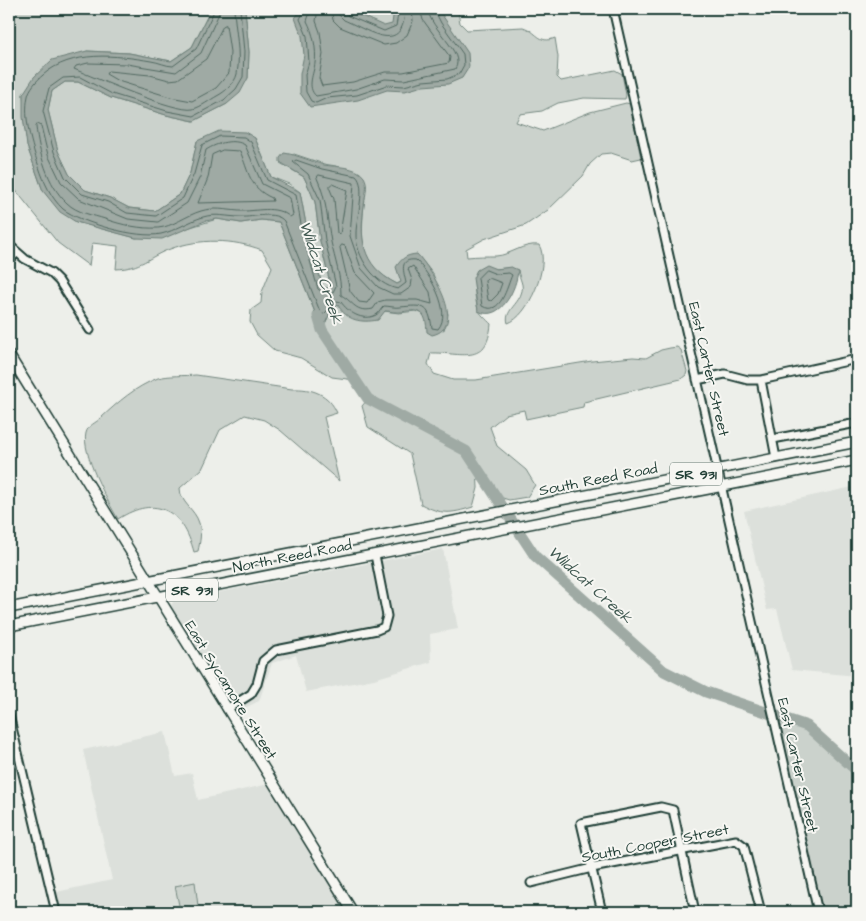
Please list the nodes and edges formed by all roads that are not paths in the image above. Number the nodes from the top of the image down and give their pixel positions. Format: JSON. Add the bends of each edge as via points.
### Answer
{"nodes":[{"id":1,"x":612,"y":9,"type":"edge"},
{"id":2,"x":9,"y":246,"type":"edge"},
{"id":3,"x":17,"y":252,"type":"junction"},
{"id":4,"x":9,"y":261,"type":"edge"},
{"id":5,"x":90,"y":330,"type":"dead end"},
{"id":6,"x":9,"y":354,"type":"edge"},
{"id":7,"x":857,"y":359,"type":"edge"},
{"id":8,"x":698,"y":380,"type":"junction"},
{"id":9,"x":761,"y":380,"type":"junction"},
{"id":10,"x":857,"y":423,"type":"edge"},
{"id":11,"x":773,"y":439,"type":"junction"},
{"id":12,"x":857,"y":442,"type":"edge"},
{"id":13,"x":776,"y":458,"type":"junction"},
{"id":14,"x":857,"y":460,"type":"edge"},
{"id":15,"x":719,"y":469,"type":"junction"},
{"id":16,"x":723,"y":487,"type":"junction"},
{"id":17,"x":373,"y":537,"type":"joint"},
{"id":18,"x":375,"y":555,"type":"junction"},
{"id":19,"x":147,"y":581,"type":"junction"},
{"id":20,"x":157,"y":596,"type":"junction"},
{"id":21,"x":9,"y":608,"type":"edge"},
{"id":22,"x":11,"y":627,"type":"edge"},
{"id":23,"x":227,"y":709,"type":"junction"},
{"id":24,"x":9,"y":715,"type":"edge"},
{"id":25,"x":681,"y":850,"type":"junction"},
{"id":26,"x":592,"y":868,"type":"junction"},
{"id":27,"x":531,"y":883,"type":"dead end"},
{"id":28,"x":56,"y":912,"type":"edge"},
{"id":29,"x":353,"y":912,"type":"edge"},
{"id":30,"x":602,"y":912,"type":"edge"},
{"id":31,"x":695,"y":912,"type":"edge"},
{"id":32,"x":761,"y":912,"type":"edge"},
{"id":33,"x":818,"y":912,"type":"edge"}],
"edges":[{"from":1,"to":8,"type":"street","name":"East Carter Street"},
{"from":2,"to":3,"type":"street"},
{"from":3,"to":4,"type":"street"},
{"from":3,"to":5,"type":"street","via":[[59,281]]},
{"from":6,"to":19,"type":"main road","name":"East Sycamore Street"},
{"from":7,"to":9,"type":"street"},
{"from":8,"to":9,"type":"street","via":[[725,374]]},
{"from":8,"to":15,"type":"street","name":"East Carter Street"},
{"from":9,"to":11,"type":"street"},
{"from":10,"to":11,"type":"street"},
{"from":11,"to":13,"type":"street"},
{"from":12,"to":13,"type":"main road","name":"South Reed Road","number":"SR 931"},
{"from":13,"to":15,"type":"main road","name":"South Reed Road","number":"SR 931"},
{"from":14,"to":16,"type":"main road","name":"South Reed Road","number":"SR 931"},
{"from":15,"to":16,"type":"street","name":"East Carter Street"},
{"from":15,"to":17,"type":"main road","name":"South Reed Road","number":"SR 931"},
{"from":16,"to":18,"type":"main road","name":"South Reed Road","number":"SR 931"},
{"from":16,"to":33,"type":"street","name":"East Carter Street"},
{"from":17,"to":19,"type":"main road","name":"North Reed Road","number":"SR 931"},
{"from":18,"to":20,"type":"main road","name":"North Reed Road","number":"SR 931"},
{"from":18,"to":23,"type":"street","via":[[387,616],[384,627],[276,650],[263,661],[251,694]]},
{"from":19,"to":20,"type":"main road","name":"East Sycamore Street"},
{"from":19,"to":21,"type":"main road","name":"North Reed Road","number":"SR 931"},
{"from":20,"to":22,"type":"main road","name":"North Reed Road","number":"SR 931"},
{"from":20,"to":23,"type":"main road","name":"East Sycamore Street"},
{"from":23,"to":29,"type":"main road","name":"East Sycamore Street"},
{"from":24,"to":28,"type":"street"},
{"from":25,"to":26,"type":"street","name":"South Cooper Street"},
{"from":25,"to":26,"type":"street","via":[[673,810],[661,807],[581,823]]},
{"from":25,"to":31,"type":"street"},
{"from":25,"to":32,"type":"street","name":"South Cooper Street","via":[[736,840],[744,846]]},
{"from":26,"to":27,"type":"street","name":"South Cooper Street"},
{"from":26,"to":30,"type":"street"}]}
